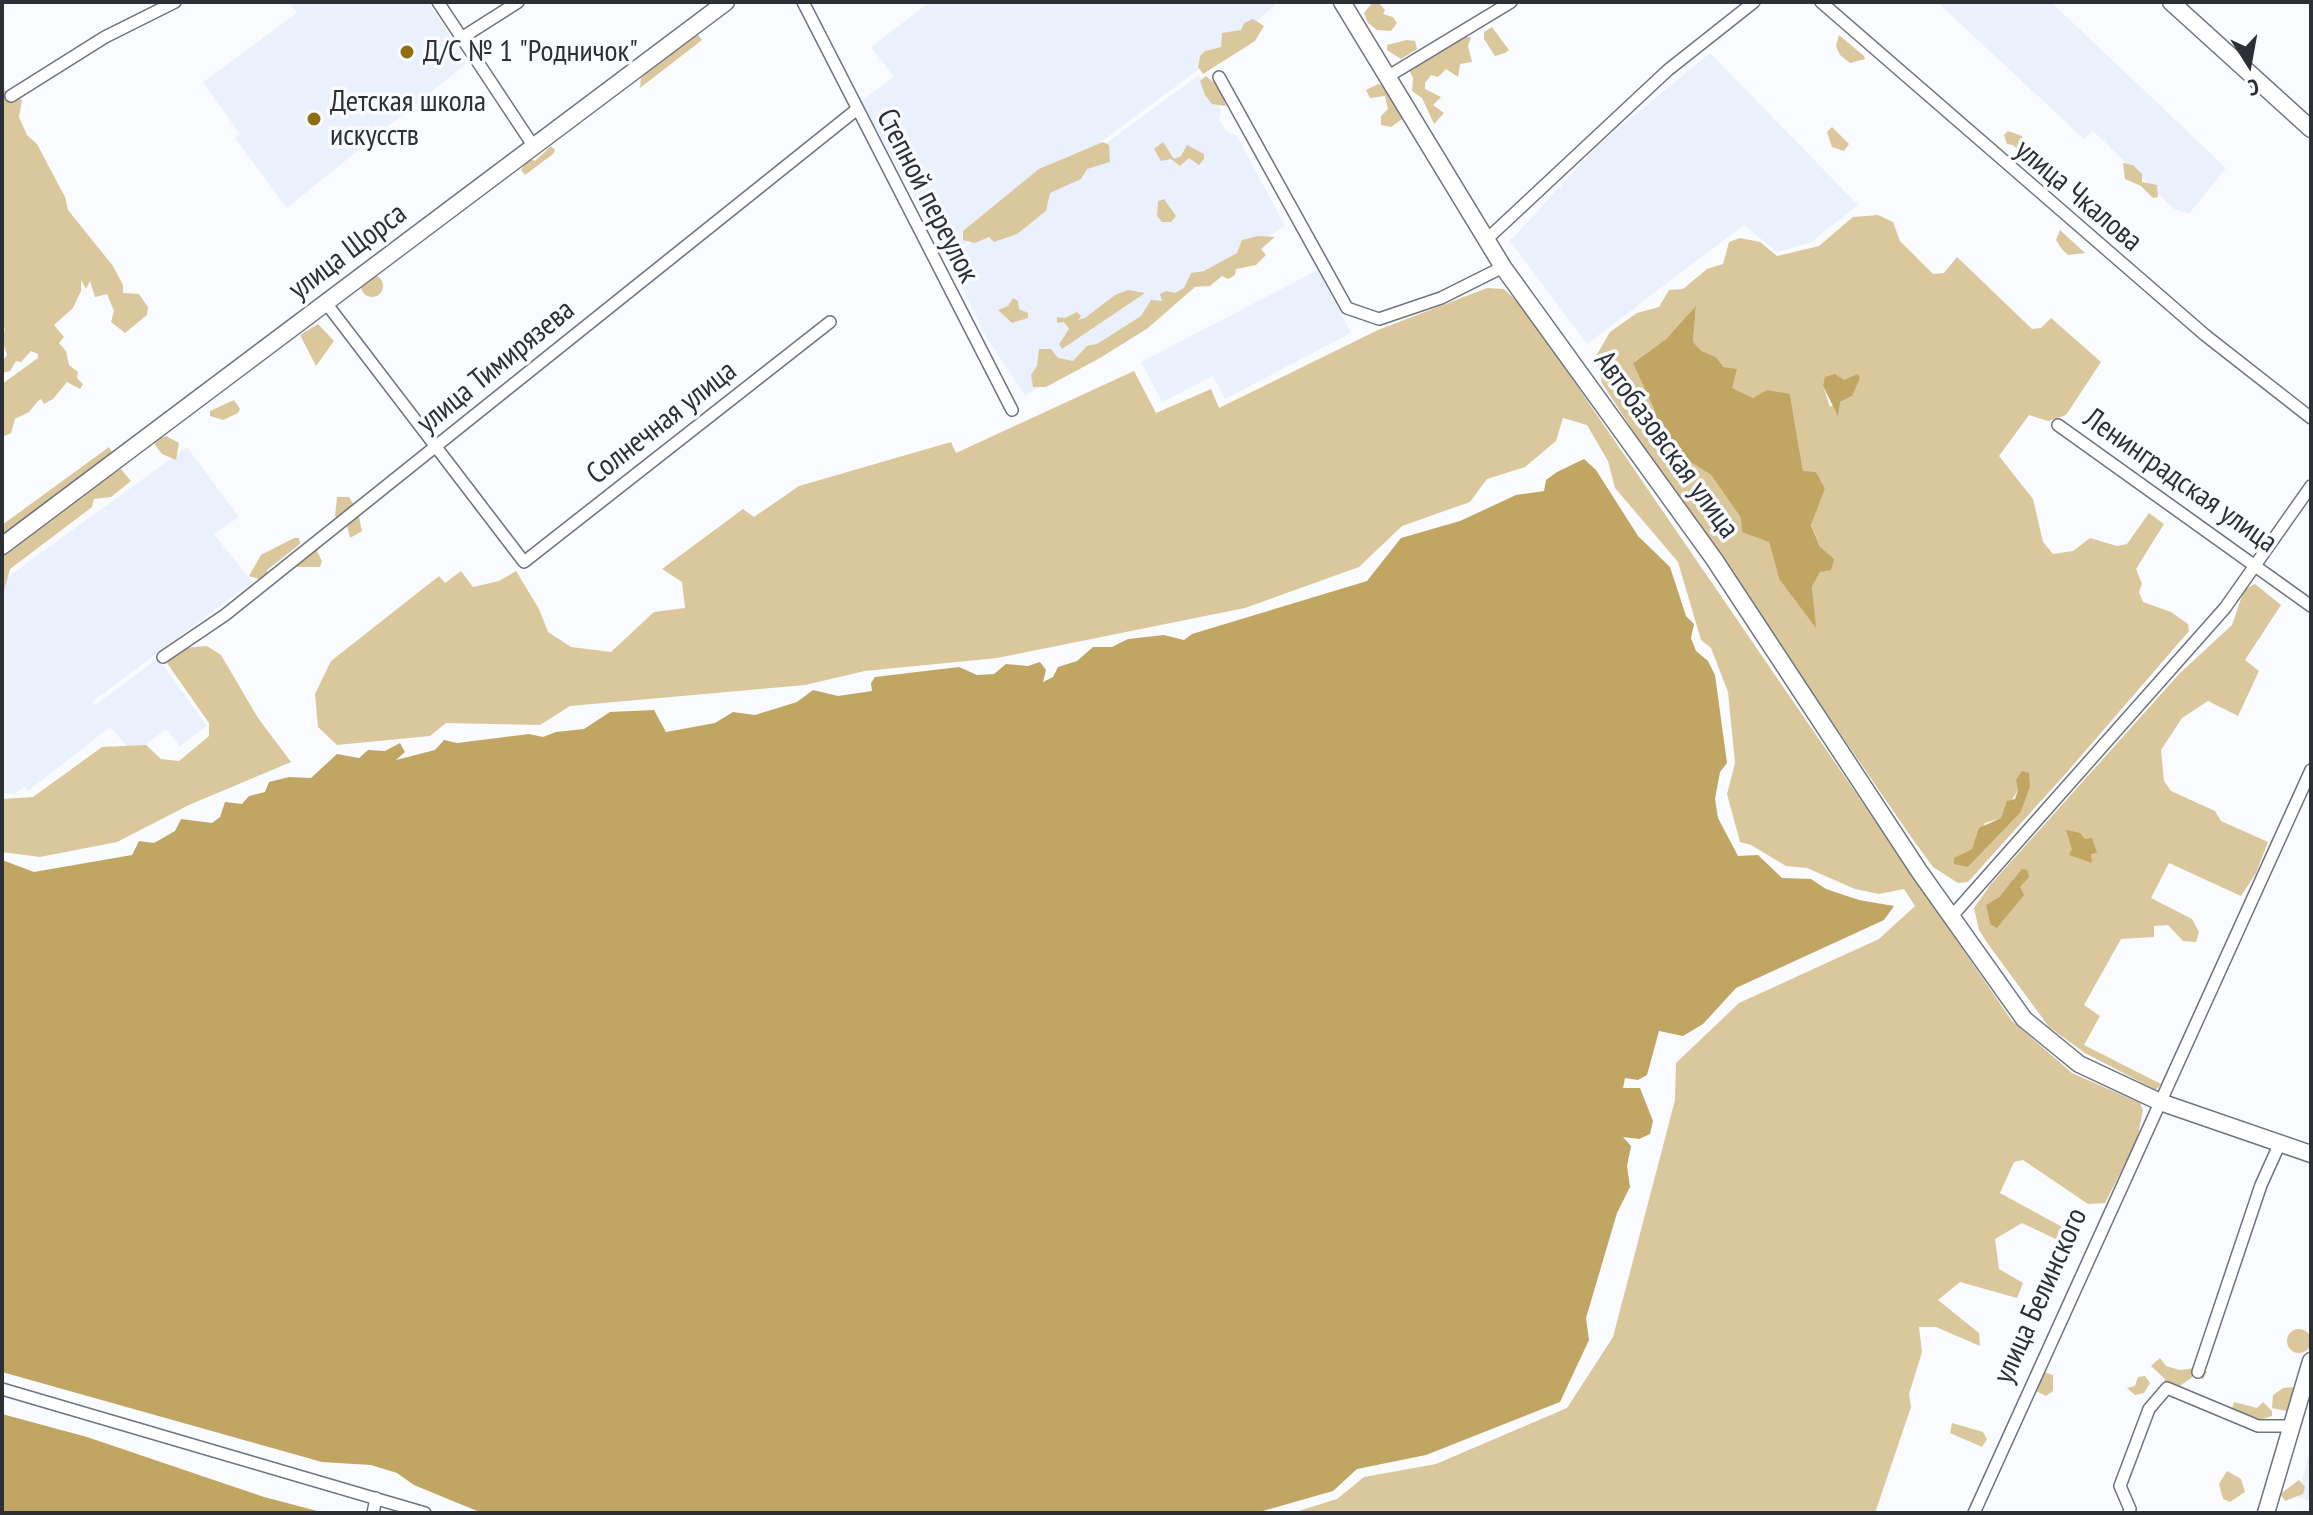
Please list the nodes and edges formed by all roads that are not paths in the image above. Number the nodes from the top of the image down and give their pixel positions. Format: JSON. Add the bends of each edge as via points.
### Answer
{"nodes":[{"id":1,"x":175,"y":2,"type":"edge"},
{"id":2,"x":438,"y":2,"type":"edge"},
{"id":3,"x":518,"y":2,"type":"edge"},
{"id":4,"x":726,"y":2,"type":"edge"},
{"id":5,"x":803,"y":2,"type":"edge"},
{"id":6,"x":1342,"y":2,"type":"edge"},
{"id":7,"x":1511,"y":2,"type":"edge"},
{"id":8,"x":1754,"y":2,"type":"edge"},
{"id":9,"x":1821,"y":2,"type":"edge"},
{"id":10,"x":2171,"y":2,"type":"edge"},
{"id":11,"x":463,"y":37,"type":"junction"},
{"id":12,"x":1219,"y":77,"type":"dead end"},
{"id":13,"x":1387,"y":77,"type":"junction"},
{"id":14,"x":11,"y":96,"type":"dead end"},
{"id":15,"x":856,"y":110,"type":"junction"},
{"id":16,"x":2311,"y":129,"type":"edge"},
{"id":17,"x":534,"y":147,"type":"junction"},
{"id":18,"x":1486,"y":240,"type":"junction"},
{"id":19,"x":1503,"y":267,"type":"junction"},
{"id":20,"x":326,"y":303,"type":"junction"},
{"id":21,"x":830,"y":322,"type":"dead end"},
{"id":22,"x":1012,"y":410,"type":"dead end"},
{"id":23,"x":2311,"y":418,"type":"edge"},
{"id":24,"x":2058,"y":425,"type":"dead end"},
{"id":25,"x":434,"y":448,"type":"junction"},
{"id":26,"x":2311,"y":486,"type":"edge"},
{"id":27,"x":2,"y":546,"type":"edge"},
{"id":28,"x":2257,"y":564,"type":"junction"},
{"id":29,"x":2311,"y":606,"type":"edge"},
{"id":30,"x":163,"y":657,"type":"dead end"},
{"id":31,"x":2311,"y":770,"type":"edge"},
{"id":32,"x":1952,"y":916,"type":"junction"},
{"id":33,"x":2160,"y":1102,"type":"junction"},
{"id":34,"x":2280,"y":1143,"type":"junction"},
{"id":35,"x":2311,"y":1154,"type":"edge"},
{"id":36,"x":2311,"y":1361,"type":"edge"},
{"id":37,"x":2198,"y":1372,"type":"dead end"},
{"id":38,"x":2,"y":1389,"type":"edge"},
{"id":39,"x":2292,"y":1426,"type":"junction"},
{"id":40,"x":376,"y":1498,"type":"junction"},
{"id":41,"x":373,"y":1513,"type":"edge"},
{"id":42,"x":425,"y":1513,"type":"edge"},
{"id":43,"x":1974,"y":1513,"type":"edge"},
{"id":44,"x":2129,"y":1513,"type":"edge"},
{"id":45,"x":2266,"y":1513,"type":"edge"}],
"edges":[{"from":1,"to":14,"type":"street","via":[[105,37]]},
{"from":2,"to":11,"type":"street"},
{"from":3,"to":11,"type":"street"},
{"from":4,"to":17,"type":"street","name":"улица Щорса"},
{"from":5,"to":15,"type":"street","name":"Степной переулок"},
{"from":6,"to":13,"type":"street","name":"Автобазовская улица"},
{"from":7,"to":13,"type":"street"},
{"from":8,"to":18,"type":"street","via":[[1668,70]]},
{"from":9,"to":23,"type":"street","name":"улица Чкалова","via":[[2205,335]]},
{"from":10,"to":16,"type":"street"},
{"from":11,"to":17,"type":"street"},
{"from":12,"to":19,"type":"street","via":[[1347,308],[1379,319],[1441,298]]},
{"from":13,"to":18,"type":"street","name":"Автобазовская улица"},
{"from":15,"to":22,"type":"street","name":"Степной переулок"},
{"from":15,"to":25,"type":"street","name":"улица Тимирязева"},
{"from":17,"to":20,"type":"street","name":"улица Щорса"},
{"from":18,"to":19,"type":"street","name":"Автобазовская улица"},
{"from":19,"to":32,"type":"street","name":"Автобазовская улица","via":[[1714,559]]},
{"from":20,"to":25,"type":"street"},
{"from":20,"to":27,"type":"street","name":"улица Щорса"},
{"from":21,"to":25,"type":"street","name":"Солнечная улица","via":[[524,562]]},
{"from":24,"to":28,"type":"street","name":"Ленинградская улица"},
{"from":25,"to":30,"type":"street","name":"улица Тимирязева","via":[[225,615]]},
{"from":26,"to":28,"type":"street"},
{"from":28,"to":29,"type":"street","name":"Ленинградская улица"},
{"from":28,"to":32,"type":"street","via":[[2225,608]]},
{"from":31,"to":33,"type":"street","name":"улица Белинского"},
{"from":32,"to":33,"type":"street","via":[[2024,1019],[2079,1064]]},
{"from":33,"to":34,"type":"street"},
{"from":33,"to":43,"type":"street","name":"улица Белинского"},
{"from":34,"to":35,"type":"street"},
{"from":34,"to":37,"type":"street"},
{"from":36,"to":39,"type":"street"},
{"from":38,"to":40,"type":"street"},
{"from":39,"to":44,"type":"street","via":[[2258,1426],[2167,1388],[2149,1409],[2120,1486]]},
{"from":39,"to":45,"type":"street"},
{"from":40,"to":41,"type":"street"},
{"from":40,"to":42,"type":"street"}]}
